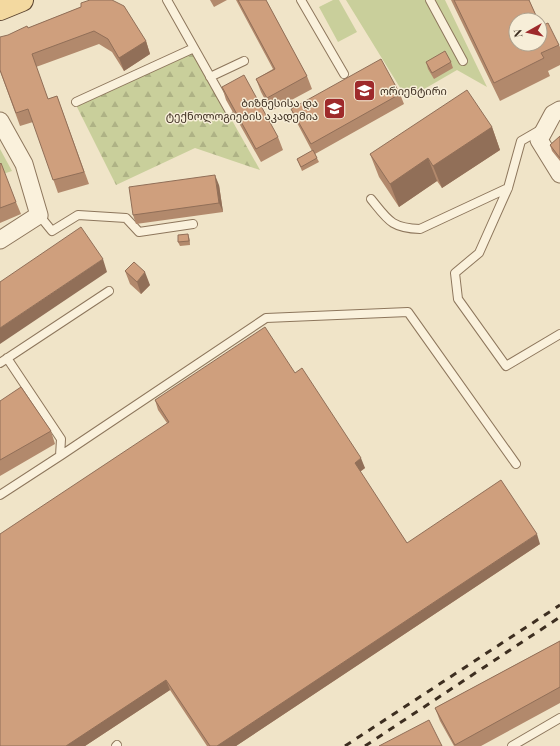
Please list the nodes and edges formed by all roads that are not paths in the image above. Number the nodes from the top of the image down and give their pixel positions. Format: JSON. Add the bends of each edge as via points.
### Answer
{"nodes":[{"id":1,"x":22,"y":0,"type":"edge"},
{"id":2,"x":167,"y":0,"type":"edge"},
{"id":3,"x":301,"y":0,"type":"edge"},
{"id":4,"x":430,"y":0,"type":"edge"},
{"id":5,"x":0,"y":9,"type":"edge"},
{"id":6,"x":194,"y":48,"type":"junction"},
{"id":7,"x":244,"y":61,"type":"dead end"},
{"id":8,"x":463,"y":61,"type":"dead end"},
{"id":9,"x":344,"y":74,"type":"dead end"},
{"id":10,"x":210,"y":77,"type":"junction"},
{"id":11,"x":76,"y":102,"type":"dead end"},
{"id":12,"x":229,"y":110,"type":"edge"},
{"id":13,"x":560,"y":110,"type":"edge"},
{"id":14,"x":0,"y":123,"type":"edge"},
{"id":15,"x":546,"y":127,"type":"junction"},
{"id":16,"x":560,"y":174,"type":"edge"},
{"id":17,"x":508,"y":188,"type":"junction"},
{"id":18,"x":371,"y":199,"type":"dead end"},
{"id":19,"x":39,"y":215,"type":"junction"},
{"id":20,"x":193,"y":224,"type":"dead end"},
{"id":21,"x":0,"y":240,"type":"edge"},
{"id":22,"x":109,"y":291,"type":"dead end"},
{"id":23,"x":560,"y":334,"type":"edge"},
{"id":24,"x":3,"y":361,"type":"edge"},
{"id":25,"x":60,"y":456,"type":"junction"},
{"id":26,"x":516,"y":464,"type":"dead end"},
{"id":27,"x":0,"y":495,"type":"edge"},
{"id":28,"x":560,"y":718,"type":"edge"},
{"id":29,"x":512,"y":746,"type":"edge"}],
"edges":[{"from":1,"to":5,"type":"main road"},
{"from":2,"to":6,"type":"lane"},
{"from":3,"to":9,"type":"lane"},
{"from":4,"to":8,"type":"lane"},
{"from":6,"to":10,"type":"lane"},
{"from":6,"to":11,"type":"lane"},
{"from":7,"to":10,"type":"lane"},
{"from":10,"to":12,"type":"lane"},
{"from":13,"to":15,"type":"street","via":[[553,114]]},
{"from":14,"to":19,"type":"street","via":[[24,164]]},
{"from":15,"to":16,"type":"street","via":[[539,140]]},
{"from":15,"to":17,"type":"lane","via":[[521,141]]},
{"from":17,"to":18,"type":"lane","via":[[420,229],[389,222]]},
{"from":17,"to":23,"type":"lane","via":[[479,252],[456,273],[458,299],[506,366]]},
{"from":19,"to":20,"type":"lane","via":[[52,231],[78,215],[126,218],[139,232]]},
{"from":19,"to":21,"type":"street"},
{"from":22,"to":24,"type":"lane"},
{"from":24,"to":25,"type":"lane","via":[[61,439]]},
{"from":25,"to":26,"type":"lane","via":[[266,318],[408,312]]},
{"from":25,"to":27,"type":"lane"},
{"from":28,"to":29,"type":"lane"}]}
